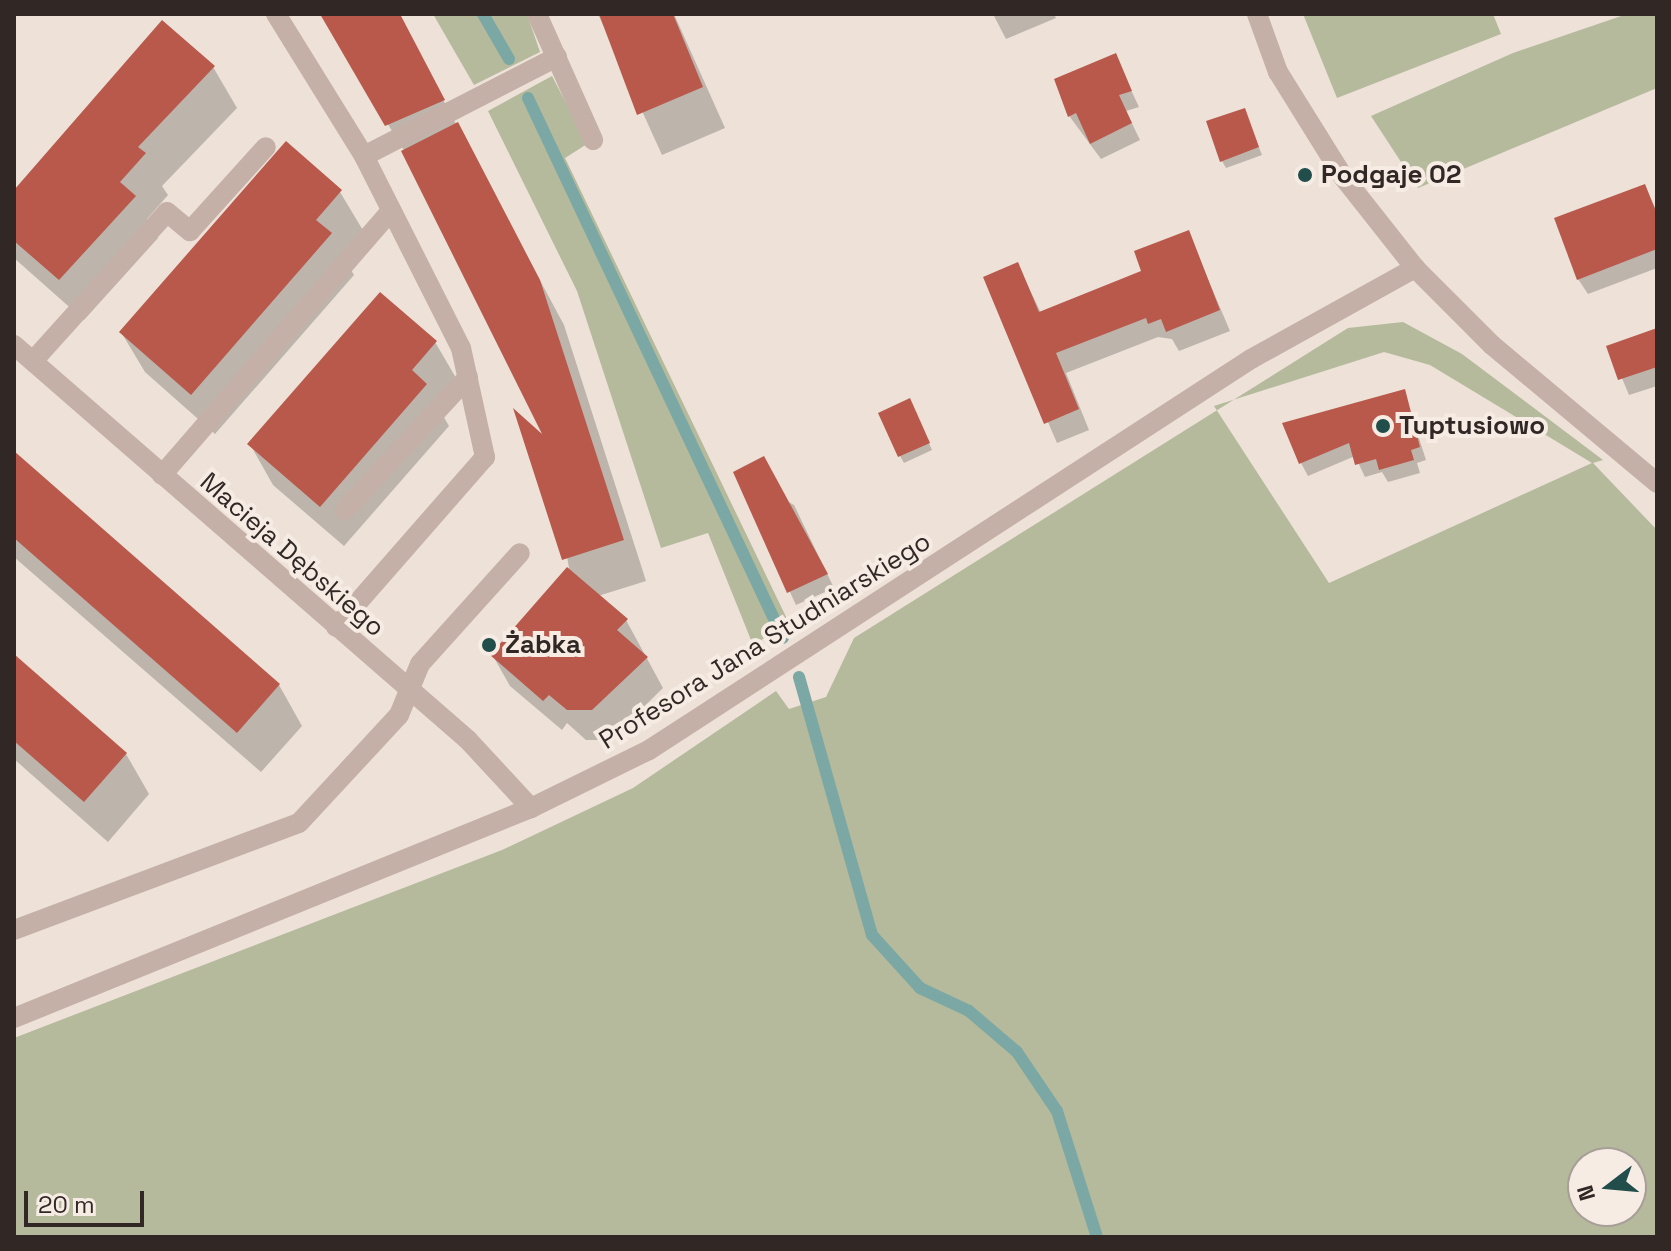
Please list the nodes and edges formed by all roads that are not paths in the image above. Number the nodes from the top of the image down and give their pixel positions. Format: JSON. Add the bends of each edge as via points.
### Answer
{"nodes":[{"id":1,"x":276,"y":14,"type":"edge"},
{"id":2,"x":537,"y":14,"type":"edge"},
{"id":3,"x":1257,"y":14,"type":"edge"},
{"id":4,"x":557,"y":57,"type":"junction"},
{"id":5,"x":593,"y":140,"type":"dead end"},
{"id":6,"x":266,"y":147,"type":"dead end"},
{"id":7,"x":364,"y":156,"type":"junction"},
{"id":8,"x":391,"y":211,"type":"junction"},
{"id":9,"x":1415,"y":268,"type":"junction"},
{"id":10,"x":14,"y":345,"type":"edge"},
{"id":11,"x":33,"y":361,"type":"junction"},
{"id":12,"x":468,"y":377,"type":"junction"},
{"id":13,"x":162,"y":475,"type":"junction"},
{"id":14,"x":1657,"y":483,"type":"edge"},
{"id":15,"x":345,"y":510,"type":"dead end"},
{"id":16,"x":520,"y":553,"type":"dead end"},
{"id":17,"x":336,"y":627,"type":"junction"},
{"id":18,"x":408,"y":691,"type":"junction"},
{"id":19,"x":531,"y":808,"type":"junction"},
{"id":20,"x":14,"y":930,"type":"edge"},
{"id":21,"x":14,"y":1018,"type":"edge"}],
"edges":[{"from":1,"to":7,"type":"street"},
{"from":2,"to":4,"type":"street"},
{"from":3,"to":9,"type":"street","via":[[1278,72],[1344,178]]},
{"from":4,"to":5,"type":"street"},
{"from":4,"to":7,"type":"street"},
{"from":6,"to":11,"type":"street","via":[[190,231],[167,212]]},
{"from":7,"to":8,"type":"street"},
{"from":8,"to":12,"type":"street"},
{"from":8,"to":13,"type":"street"},
{"from":9,"to":14,"type":"street","via":[[1492,345]]},
{"from":9,"to":19,"type":"street","name":"Profesora Jana Studniarskiego","via":[[1251,359],[649,750]]},
{"from":10,"to":11,"type":"street","name":"Macieja Dębskiego"},
{"from":11,"to":13,"type":"street","name":"Macieja Dębskiego"},
{"from":12,"to":15,"type":"street"},
{"from":12,"to":17,"type":"street","via":[[485,457]]},
{"from":13,"to":17,"type":"street","name":"Macieja Dębskiego"},
{"from":16,"to":18,"type":"street","via":[[420,664]]},
{"from":17,"to":18,"type":"street","name":"Macieja Dębskiego"},
{"from":18,"to":19,"type":"street","name":"Macieja Dębskiego"},
{"from":18,"to":20,"type":"street","via":[[399,715],[299,823]]},
{"from":19,"to":21,"type":"street","name":"Profesora Jana Studniarskiego"}]}
